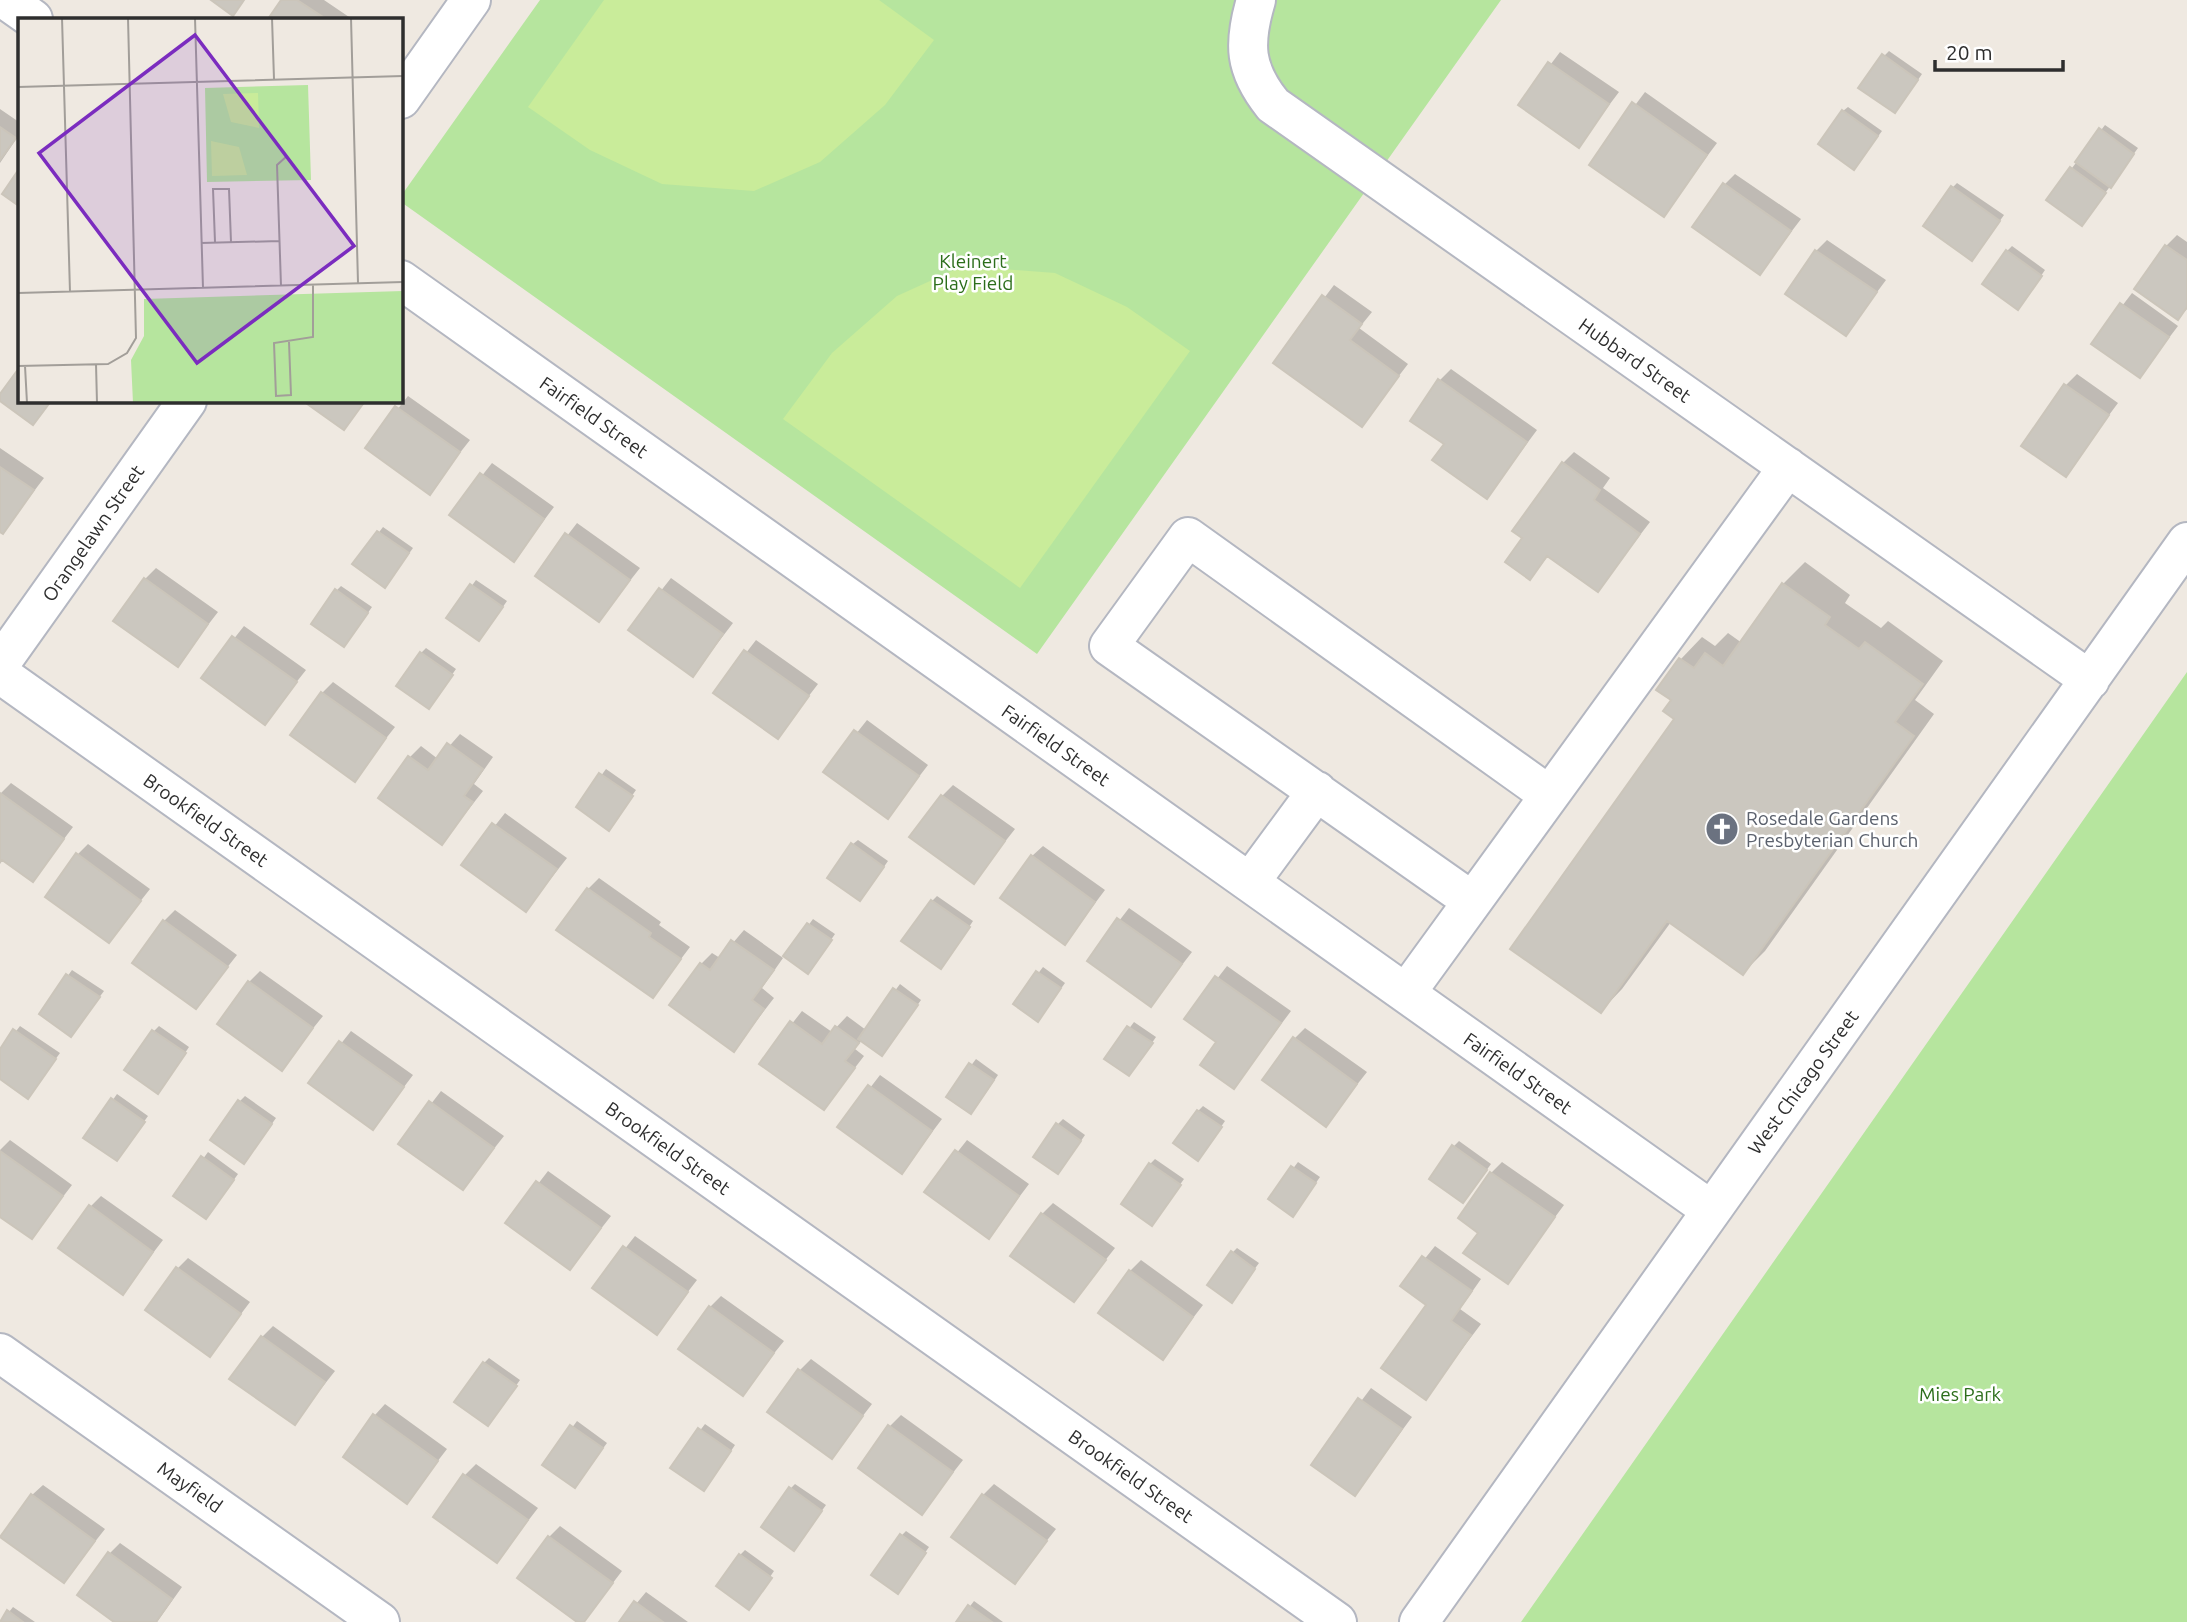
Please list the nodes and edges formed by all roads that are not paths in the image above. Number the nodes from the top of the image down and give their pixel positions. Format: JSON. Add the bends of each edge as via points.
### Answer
{"nodes":[{"id":1,"x":6,"y":0,"type":"edge"},
{"id":2,"x":471,"y":0,"type":"edge"},
{"id":3,"x":1256,"y":0,"type":"edge"},
{"id":4,"x":32,"y":18,"type":"edge"},
{"id":5,"x":402,"y":98,"type":"edge"},
{"id":6,"x":402,"y":281,"type":"edge"},
{"id":7,"x":186,"y":402,"type":"edge"},
{"id":8,"x":1788,"y":467,"type":"junction"},
{"id":9,"x":2187,"y":542,"type":"edge"},
{"id":10,"x":0,"y":664,"type":"edge"},
{"id":11,"x":0,"y":674,"type":"edge"},
{"id":12,"x":2090,"y":680,"type":"junction"},
{"id":13,"x":1317,"y":791,"type":"junction"},
{"id":14,"x":1549,"y":794,"type":"junction"},
{"id":15,"x":1250,"y":882,"type":"junction"},
{"id":16,"x":1472,"y":901,"type":"junction"},
{"id":17,"x":1406,"y":993,"type":"junction"},
{"id":18,"x":1711,"y":1210,"type":"junction"},
{"id":19,"x":0,"y":1353,"type":"edge"},
{"id":20,"x":380,"y":1622,"type":"edge"},
{"id":21,"x":1337,"y":1622,"type":"edge"},
{"id":22,"x":1419,"y":1622,"type":"edge"}],
"edges":[{"from":1,"to":4,"type":"street"},
{"from":2,"to":5,"type":"street"},
{"from":3,"to":8,"type":"street","name":"Hubbard Street","via":[[1247,53],[1257,85],[1273,105]]},
{"from":6,"to":15,"type":"street","name":"Fairfield Street"},
{"from":7,"to":10,"type":"street","name":"Orangelawn Street"},
{"from":8,"to":12,"type":"street","name":"Hubbard Street"},
{"from":8,"to":14,"type":"street"},
{"from":9,"to":12,"type":"street","name":"West Chicago Street"},
{"from":11,"to":21,"type":"street","name":"Brookfield Street"},
{"from":12,"to":18,"type":"street","name":"West Chicago Street"},
{"from":13,"to":14,"type":"street","via":[[1109,646],[1188,537]]},
{"from":13,"to":15,"type":"street"},
{"from":13,"to":16,"type":"street"},
{"from":14,"to":16,"type":"street"},
{"from":15,"to":17,"type":"street","name":"Fairfield Street"},
{"from":16,"to":17,"type":"street"},
{"from":17,"to":18,"type":"street","name":"Fairfield Street"},
{"from":18,"to":22,"type":"street","name":"West Chicago Street"},
{"from":19,"to":20,"type":"street","name":"Mayfield"}]}
